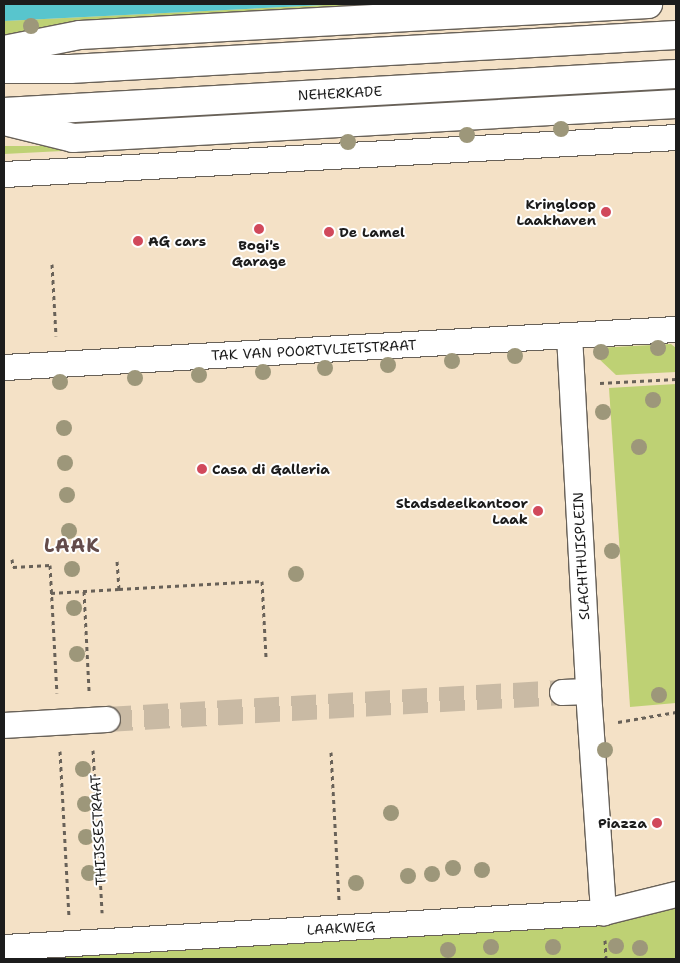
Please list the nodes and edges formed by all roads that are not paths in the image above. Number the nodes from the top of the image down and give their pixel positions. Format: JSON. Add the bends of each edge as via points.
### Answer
{"nodes":[{"id":1,"x":648,"y":4,"type":"edge"},
{"id":2,"x":676,"y":35,"type":"edge"},
{"id":3,"x":4,"y":50,"type":"edge"},
{"id":4,"x":4,"y":69,"type":"edge"},
{"id":5,"x":676,"y":74,"type":"edge"},
{"id":6,"x":676,"y":104,"type":"edge"},
{"id":7,"x":4,"y":112,"type":"edge"},
{"id":8,"x":4,"y":121,"type":"edge"},
{"id":9,"x":676,"y":138,"type":"edge"},
{"id":10,"x":4,"y":174,"type":"edge"},
{"id":11,"x":676,"y":329,"type":"edge"},
{"id":12,"x":569,"y":335,"type":"junction"},
{"id":13,"x":4,"y":367,"type":"edge"},
{"id":14,"x":588,"y":691,"type":"junction"},
{"id":15,"x":562,"y":692,"type":"tunnel mouth"},
{"id":16,"x":99,"y":719,"type":"tunnel mouth"},
{"id":17,"x":4,"y":725,"type":"edge"},
{"id":18,"x":676,"y":894,"type":"edge"},
{"id":19,"x":603,"y":912,"type":"junction"},
{"id":20,"x":4,"y":947,"type":"edge"}],
"edges":[{"from":1,"to":3,"type":"main road","via":[[80,35]]},
{"from":2,"to":4,"type":"main road","via":[[70,69]]},
{"from":5,"to":7,"type":"main road","name":"NEHERKADE"},
{"from":6,"to":8,"type":"main road","via":[[73,138]]},
{"from":9,"to":10,"type":"street"},
{"from":11,"to":12,"type":"street"},
{"from":12,"to":13,"type":"street","name":"TAK VAN POORTVLIETSTRAAT"},
{"from":12,"to":14,"type":"street","name":"SLACHTHUISPLEIN"},
{"from":14,"to":15,"type":"street"},
{"from":14,"to":19,"type":"street","name":"SLACHTHUISPLEIN"},
{"from":16,"to":17,"type":"street"},
{"from":18,"to":19,"type":"street","name":"LAAKWEG"},
{"from":19,"to":20,"type":"street","name":"LAAKWEG"}]}
